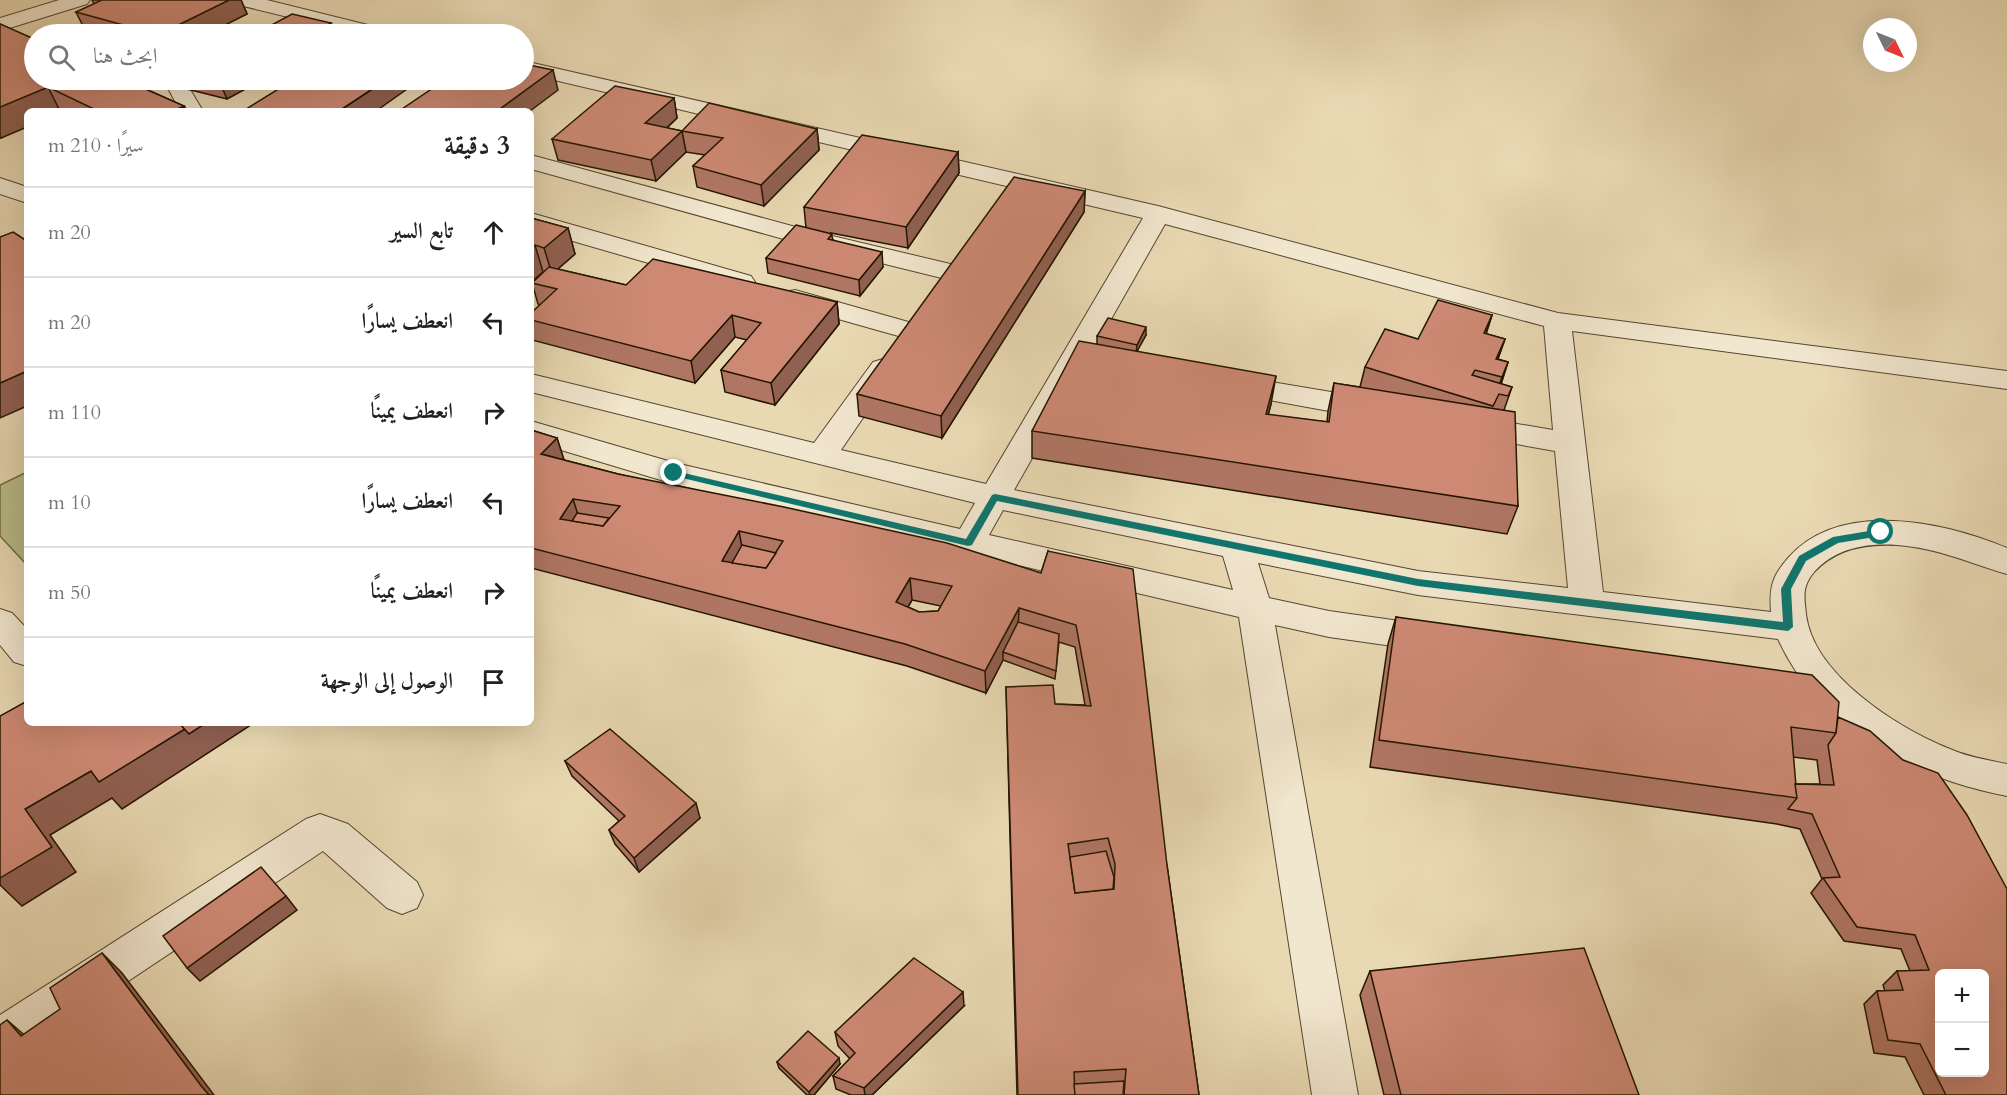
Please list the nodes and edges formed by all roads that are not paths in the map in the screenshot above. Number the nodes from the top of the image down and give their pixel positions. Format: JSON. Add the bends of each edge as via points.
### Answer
{"nodes":[{"id":1,"x":80,"y":0,"type":"edge"},
{"id":2,"x":242,"y":0,"type":"edge"},
{"id":3,"x":305,"y":16,"type":"junction"},
{"id":4,"x":7,"y":23,"type":"edge"},
{"id":5,"x":291,"y":24,"type":"edge"},
{"id":6,"x":339,"y":24,"type":"edge"},
{"id":7,"x":24,"y":27,"type":"edge"},
{"id":8,"x":534,"y":71,"type":"edge"},
{"id":9,"x":180,"y":90,"type":"edge"},
{"id":10,"x":189,"y":108,"type":"edge"},
{"id":11,"x":536,"y":156,"type":"edge"},
{"id":12,"x":1017,"y":181,"type":"junction"},
{"id":13,"x":0,"y":185,"type":"edge"},
{"id":14,"x":24,"y":195,"type":"edge"},
{"id":15,"x":998,"y":208,"type":"edge"},
{"id":16,"x":1158,"y":214,"type":"junction"},
{"id":17,"x":534,"y":222,"type":"edge"},
{"id":18,"x":922,"y":314,"type":"junction"},
{"id":19,"x":1557,"y":321,"type":"junction"},
{"id":20,"x":1206,"y":380,"type":"edge"},
{"id":21,"x":2007,"y":380,"type":"edge"},
{"id":22,"x":534,"y":388,"type":"edge"},
{"id":23,"x":594,"y":401,"type":"junction"},
{"id":24,"x":1405,"y":415,"type":"edge"},
{"id":25,"x":1440,"y":421,"type":"edge"},
{"id":26,"x":541,"y":434,"type":"edge"},
{"id":27,"x":1570,"y":443,"type":"junction"},
{"id":28,"x":821,"y":456,"type":"junction"},
{"id":29,"x":995,"y":497,"type":"junction"},
{"id":30,"x":968,"y":543,"type":"junction"},
{"id":31,"x":1236,"y":547,"type":"junction"},
{"id":32,"x":2007,"y":562,"type":"edge"},
{"id":33,"x":1587,"y":603,"type":"junction"},
{"id":34,"x":1255,"y":608,"type":"junction"},
{"id":35,"x":0,"y":622,"type":"edge"},
{"id":36,"x":1788,"y":627,"type":"junction"},
{"id":37,"x":1469,"y":643,"type":"edge"},
{"id":38,"x":24,"y":649,"type":"edge"},
{"id":39,"x":1784,"y":686,"type":"edge"},
{"id":40,"x":1831,"y":692,"type":"junction"},
{"id":41,"x":2005,"y":783,"type":"edge"},
{"id":42,"x":402,"y":896,"type":"dead end"},
{"id":43,"x":0,"y":1041,"type":"edge"},
{"id":44,"x":1335,"y":1095,"type":"edge"}],
"edges":[{"from":1,"to":4,"type":"street"},
{"from":2,"to":3,"type":"street"},
{"from":3,"to":5,"type":"street"},
{"from":3,"to":6,"type":"street"},
{"from":4,"to":7,"type":"street"},
{"from":8,"to":12,"type":"street","via":[[605,96],[856,155]]},
{"from":9,"to":10,"type":"street"},
{"from":11,"to":18,"type":"street","via":[[796,235],[960,263]]},
{"from":12,"to":15,"type":"street"},
{"from":12,"to":16,"type":"street"},
{"from":13,"to":14,"type":"street"},
{"from":16,"to":19,"type":"street"},
{"from":16,"to":29,"type":"street","via":[[1088,359]]},
{"from":17,"to":18,"type":"street","via":[[764,286]]},
{"from":18,"to":28,"type":"street"},
{"from":19,"to":21,"type":"street"},
{"from":19,"to":27,"type":"street"},
{"from":20,"to":24,"type":"street"},
{"from":22,"to":23,"type":"street"},
{"from":23,"to":26,"type":"street"},
{"from":23,"to":28,"type":"street"},
{"from":25,"to":27,"type":"street"},
{"from":26,"to":30,"type":"street","via":[[674,473]]},
{"from":27,"to":33,"type":"street"},
{"from":28,"to":29,"type":"street"},
{"from":29,"to":30,"type":"street"},
{"from":29,"to":31,"type":"street"},
{"from":30,"to":34,"type":"street"},
{"from":31,"to":33,"type":"street","via":[[1418,583]]},
{"from":31,"to":34,"type":"street"},
{"from":32,"to":36,"type":"street","via":[[1935,538],[1881,532],[1836,540],[1803,559],[1786,589]]},
{"from":33,"to":36,"type":"street"},
{"from":34,"to":37,"type":"street","via":[[1329,624]]},
{"from":34,"to":44,"type":"street"},
{"from":35,"to":38,"type":"street"},
{"from":36,"to":40,"type":"street","via":[[1804,659]]},
{"from":39,"to":40,"type":"street"},
{"from":40,"to":41,"type":"street","via":[[1878,730],[1938,761]]},
{"from":42,"to":43,"type":"street","via":[[334,836],[320,831]]}]}
